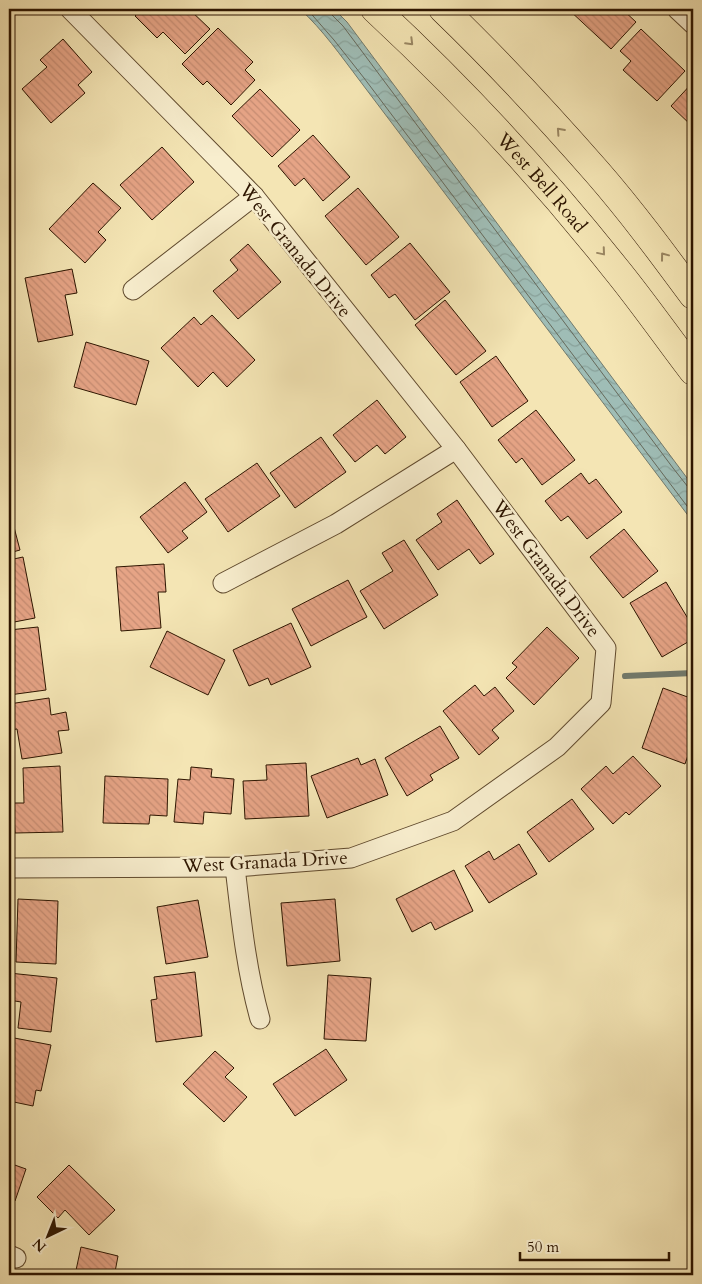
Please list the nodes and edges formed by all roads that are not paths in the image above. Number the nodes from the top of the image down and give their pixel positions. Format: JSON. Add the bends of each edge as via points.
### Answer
{"nodes":[{"id":1,"x":70,"y":9,"type":"edge"},
{"id":2,"x":374,"y":9,"type":"edge"},
{"id":3,"x":443,"y":9,"type":"edge"},
{"id":4,"x":677,"y":9,"type":"edge"},
{"id":5,"x":693,"y":24,"type":"edge"},
{"id":6,"x":254,"y":196,"type":"junction"},
{"id":7,"x":133,"y":290,"type":"dead end"},
{"id":8,"x":693,"y":295,"type":"edge"},
{"id":9,"x":693,"y":371,"type":"edge"},
{"id":10,"x":456,"y":449,"type":"junction"},
{"id":11,"x":223,"y":583,"type":"dead end"},
{"id":12,"x":235,"y":867,"type":"junction"},
{"id":13,"x":9,"y":868,"type":"edge"},
{"id":14,"x":260,"y":1019,"type":"dead end"}],
"edges":[{"from":1,"to":6,"type":"street","name":"West Granada Drive"},
{"from":2,"to":9,"type":"main road","name":"West Bell Road","one_way":true,"via":[[530,167],[615,268]]},
{"from":8,"to":3,"type":"main road","one_way":true,"via":[[597,173],[494,58]]},
{"from":4,"to":5,"type":"street"},
{"from":6,"to":7,"type":"street"},
{"from":6,"to":10,"type":"street","name":"West Granada Drive"},
{"from":10,"to":11,"type":"street","via":[[336,524]]},
{"from":10,"to":12,"type":"street","name":"West Granada Drive","via":[[606,648],[601,702],[558,747],[453,821],[351,858]]},
{"from":12,"to":13,"type":"street","name":"West Granada Drive"},
{"from":12,"to":14,"type":"street","via":[[248,970]]}]}
